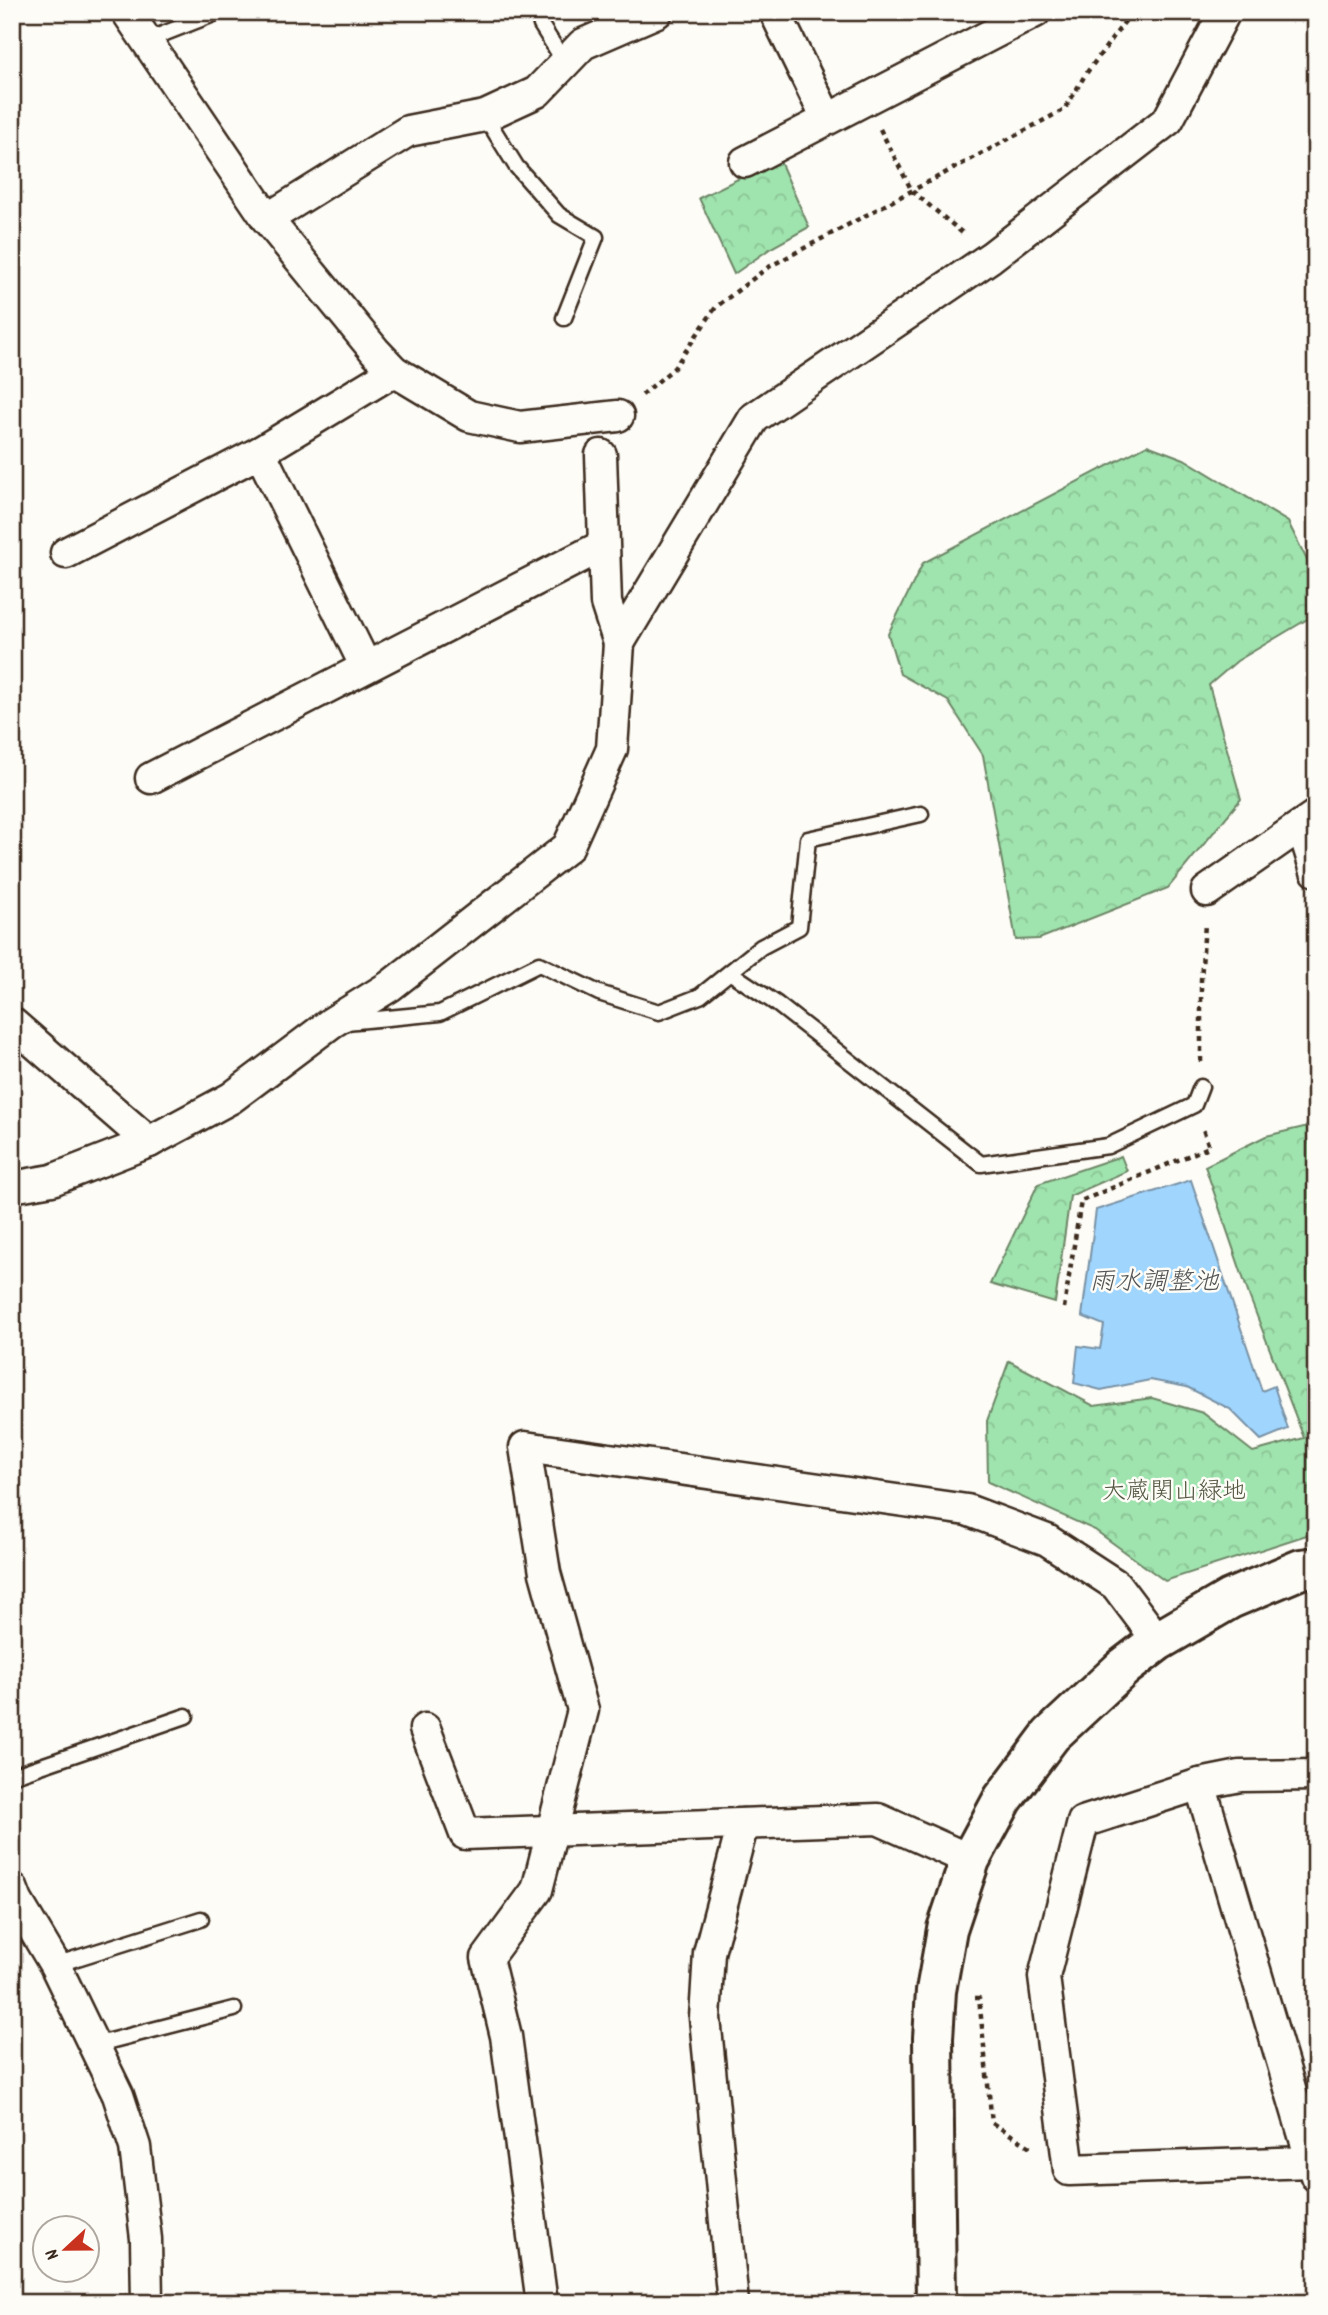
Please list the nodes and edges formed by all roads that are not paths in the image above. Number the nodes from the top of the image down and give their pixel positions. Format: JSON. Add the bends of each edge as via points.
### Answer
{"nodes":[{"id":1,"x":127,"y":12,"type":"edge"},
{"id":2,"x":219,"y":12,"type":"edge"},
{"id":3,"x":538,"y":12,"type":"edge"},
{"id":4,"x":657,"y":12,"type":"edge"},
{"id":5,"x":775,"y":12,"type":"edge"},
{"id":6,"x":1035,"y":12,"type":"edge"},
{"id":7,"x":1225,"y":12,"type":"edge"},
{"id":8,"x":145,"y":41,"type":"junction"},
{"id":9,"x":565,"y":63,"type":"junction"},
{"id":10,"x":485,"y":116,"type":"junction"},
{"id":11,"x":827,"y":119,"type":"junction"},
{"id":12,"x":746,"y":162,"type":"dead end"},
{"id":13,"x":267,"y":219,"type":"junction"},
{"id":14,"x":564,"y":318,"type":"dead end"},
{"id":15,"x":394,"y":371,"type":"junction"},
{"id":16,"x":618,"y":416,"type":"road end"},
{"id":17,"x":260,"y":452,"type":"junction"},
{"id":18,"x":601,"y":455,"type":"dead end"},
{"id":19,"x":603,"y":546,"type":"junction"},
{"id":20,"x":66,"y":554,"type":"dead end"},
{"id":21,"x":619,"y":643,"type":"junction"},
{"id":22,"x":366,"y":667,"type":"junction"},
{"id":23,"x":151,"y":778,"type":"dead end"},
{"id":24,"x":921,"y":814,"type":"dead end"},
{"id":25,"x":1309,"y":821,"type":"edge"},
{"id":26,"x":1316,"y":871,"type":"edge"},
{"id":27,"x":1207,"y":891,"type":"road end"},
{"id":28,"x":731,"y":973,"type":"junction"},
{"id":29,"x":12,"y":1023,"type":"edge"},
{"id":30,"x":331,"y":1023,"type":"junction"},
{"id":31,"x":1201,"y":1087,"type":"road end"},
{"id":32,"x":149,"y":1142,"type":"junction"},
{"id":33,"x":12,"y":1187,"type":"edge"},
{"id":34,"x":1316,"y":1567,"type":"edge"},
{"id":35,"x":1158,"y":1641,"type":"junction"},
{"id":36,"x":186,"y":1716,"type":"dead end"},
{"id":37,"x":425,"y":1729,"type":"dead end"},
{"id":38,"x":1316,"y":1775,"type":"edge"},
{"id":39,"x":12,"y":1776,"type":"edge"},
{"id":40,"x":1200,"y":1784,"type":"junction"},
{"id":41,"x":743,"y":1824,"type":"junction"},
{"id":42,"x":553,"y":1832,"type":"junction"},
{"id":43,"x":970,"y":1860,"type":"junction"},
{"id":44,"x":12,"y":1888,"type":"edge"},
{"id":45,"x":201,"y":1919,"type":"dead end"},
{"id":46,"x":55,"y":1965,"type":"junction"},
{"id":47,"x":234,"y":2009,"type":"dead end"},
{"id":48,"x":94,"y":2046,"type":"junction"},
{"id":49,"x":1314,"y":2169,"type":"edge"},
{"id":50,"x":147,"y":2303,"type":"edge"},
{"id":51,"x":542,"y":2303,"type":"edge"},
{"id":52,"x":733,"y":2303,"type":"edge"},
{"id":53,"x":936,"y":2303,"type":"edge"}],
"edges":[{"from":1,"to":8,"type":"street"},
{"from":2,"to":8,"type":"lane"},
{"from":3,"to":9,"type":"lane"},
{"from":4,"to":9,"type":"street","via":[[583,44]]},
{"from":5,"to":11,"type":"street"},
{"from":6,"to":11,"type":"street"},
{"from":7,"to":21,"type":"street","via":[[1168,120],[991,257],[754,418]]},
{"from":8,"to":13,"type":"street"},
{"from":9,"to":10,"type":"street","via":[[537,92]]},
{"from":10,"to":13,"type":"street","via":[[408,131]]},
{"from":10,"to":14,"type":"lane","via":[[516,166],[559,215],[596,237]]},
{"from":11,"to":12,"type":"street"},
{"from":13,"to":15,"type":"street"},
{"from":15,"to":16,"type":"street","via":[[469,416],[520,427]]},
{"from":15,"to":17,"type":"street"},
{"from":17,"to":20,"type":"street"},
{"from":17,"to":22,"type":"street"},
{"from":18,"to":19,"type":"street"},
{"from":19,"to":21,"type":"street","via":[[606,603]]},
{"from":19,"to":22,"type":"street"},
{"from":21,"to":30,"type":"street","via":[[612,749],[568,847],[390,986]]},
{"from":22,"to":23,"type":"street"},
{"from":24,"to":28,"type":"lane","via":[[808,839],[799,927],[761,947]]},
{"from":25,"to":26,"type":"street"},
{"from":25,"to":27,"type":"street"},
{"from":28,"to":30,"type":"lane","via":[[699,996],[659,1012],[599,993],[539,964],[440,1013]]},
{"from":28,"to":31,"type":"lane","via":[[777,1003],[981,1164],[1108,1146],[1194,1105]]},
{"from":29,"to":32,"type":"street"},
{"from":30,"to":32,"type":"street","via":[[231,1098]]},
{"from":32,"to":33,"type":"street","via":[[52,1180]]},
{"from":34,"to":35,"type":"street","via":[[1230,1599]]},
{"from":35,"to":42,"type":"street","via":[[1116,1585],[1047,1540],[967,1510],[525,1447],[545,1573],[583,1710]]},
{"from":35,"to":43,"type":"street","via":[[1051,1735],[1003,1799]]},
{"from":36,"to":39,"type":"lane"},
{"from":37,"to":42,"type":"street","via":[[465,1833]]},
{"from":38,"to":40,"type":"street","via":[[1240,1776]]},
{"from":40,"to":49,"type":"street"},
{"from":40,"to":49,"type":"street","via":[[1083,1822],[1044,1977],[1069,2170]]},
{"from":41,"to":42,"type":"street"},
{"from":41,"to":43,"type":"street","via":[[878,1819]]},
{"from":41,"to":52,"type":"street","via":[[709,1953],[705,2018]]},
{"from":42,"to":51,"type":"street","via":[[537,1890],[487,1958],[506,2036]]},
{"from":43,"to":53,"type":"street","via":[[947,1929],[936,1991]]},
{"from":44,"to":46,"type":"street"},
{"from":45,"to":46,"type":"lane"},
{"from":46,"to":48,"type":"street"},
{"from":47,"to":48,"type":"lane"},
{"from":48,"to":50,"type":"street","via":[[118,2095],[135,2147],[146,2239]]}]}
